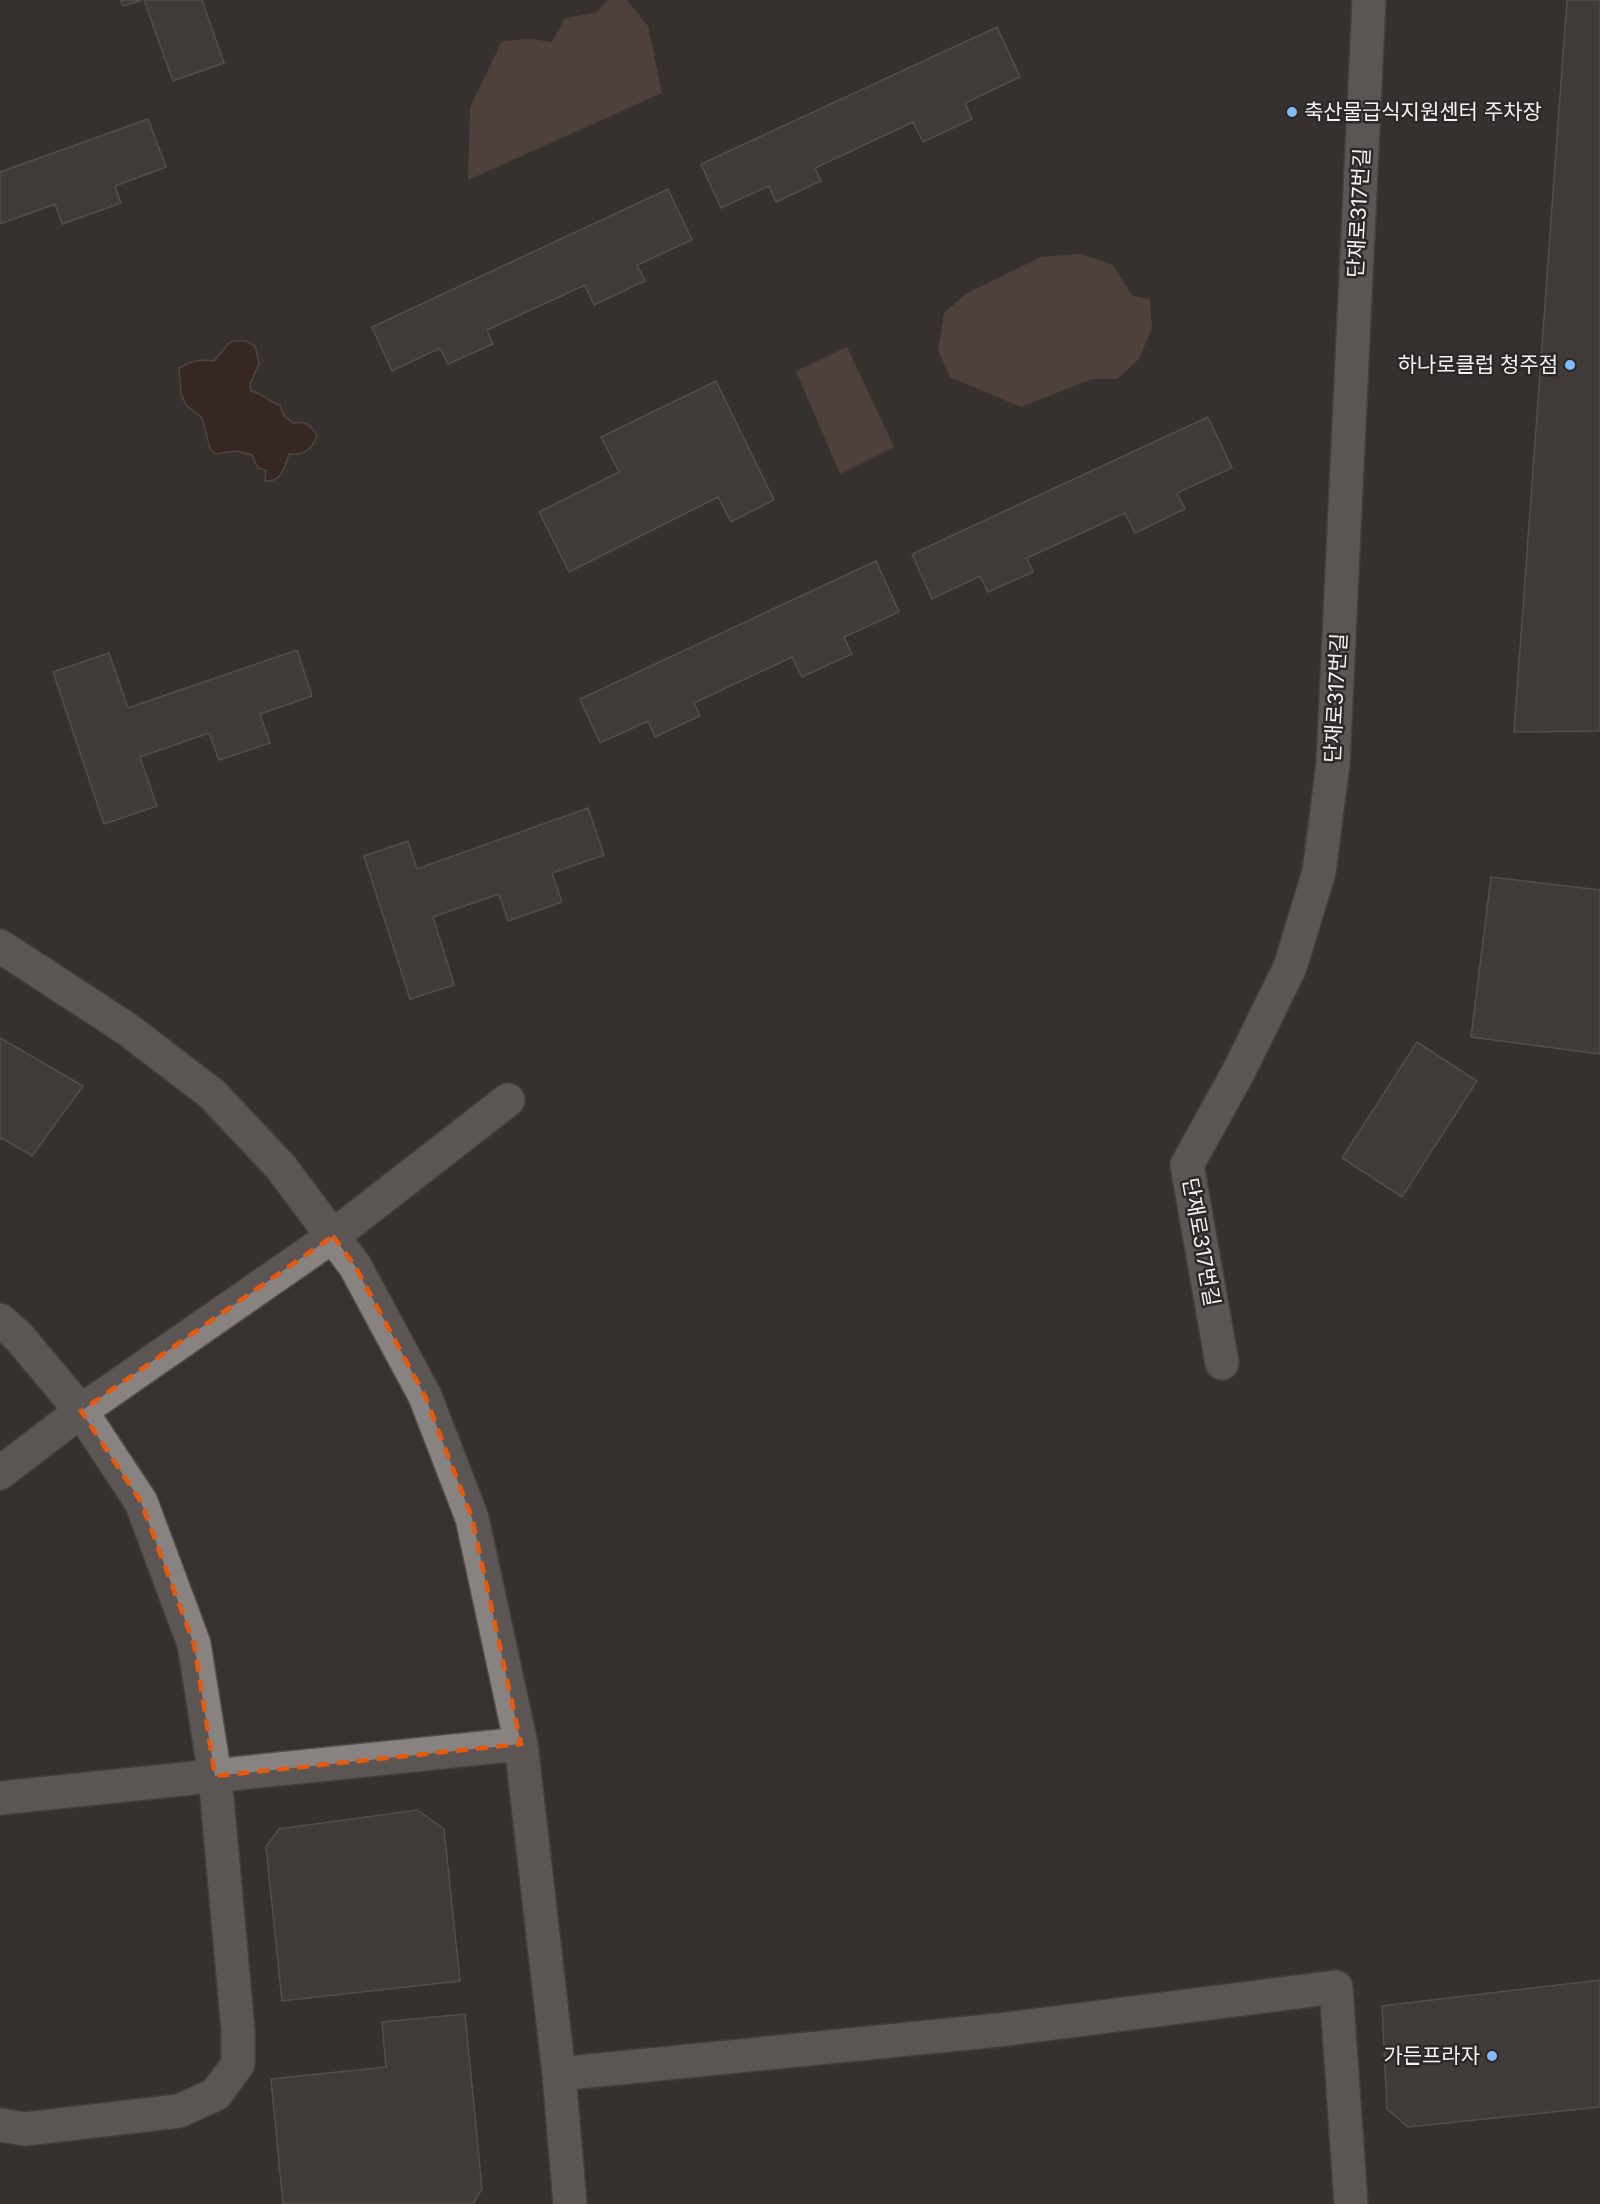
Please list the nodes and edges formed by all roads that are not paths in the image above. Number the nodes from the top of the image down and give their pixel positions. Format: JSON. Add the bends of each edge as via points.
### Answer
{"nodes":[{"id":1,"x":1369,"y":0,"type":"edge"},
{"id":2,"x":0,"y":946,"type":"edge"},
{"id":3,"x":508,"y":1100,"type":"dead end"},
{"id":4,"x":333,"y":1236,"type":"junction"},
{"id":5,"x":0,"y":1320,"type":"edge"},
{"id":6,"x":1222,"y":1363,"type":"dead end"},
{"id":7,"x":81,"y":1411,"type":"junction"},
{"id":8,"x":0,"y":1473,"type":"edge"},
{"id":9,"x":521,"y":1744,"type":"junction"},
{"id":10,"x":215,"y":1776,"type":"junction"},
{"id":11,"x":0,"y":1798,"type":"edge"},
{"id":12,"x":559,"y":2074,"type":"junction"},
{"id":13,"x":0,"y":2125,"type":"edge"},
{"id":14,"x":570,"y":2204,"type":"edge"},
{"id":15,"x":1351,"y":2204,"type":"edge"}],
"edges":[{"from":1,"to":6,"type":"street","name":"단재로317번길","via":[[1333,764],[1320,872],[1290,967],[1187,1165]]},
{"from":2,"to":4,"type":"street","via":[[127,1029],[212,1094],[280,1166]]},
{"from":3,"to":4,"type":"street"},
{"from":4,"to":7,"type":"street"},
{"from":4,"to":9,"type":"street","via":[[355,1266],[425,1396],[472,1518]]},
{"from":5,"to":7,"type":"street","via":[[20,1337]]},
{"from":7,"to":8,"type":"street"},
{"from":7,"to":10,"type":"street","via":[[141,1502],[194,1644]]},
{"from":9,"to":10,"type":"street"},
{"from":9,"to":12,"type":"street"},
{"from":10,"to":11,"type":"street"},
{"from":10,"to":13,"type":"street","via":[[238,2064],[216,2094],[178,2111],[25,2129]]},
{"from":12,"to":14,"type":"street"},
{"from":12,"to":15,"type":"street","via":[[999,2030],[1336,1987]]}]}
